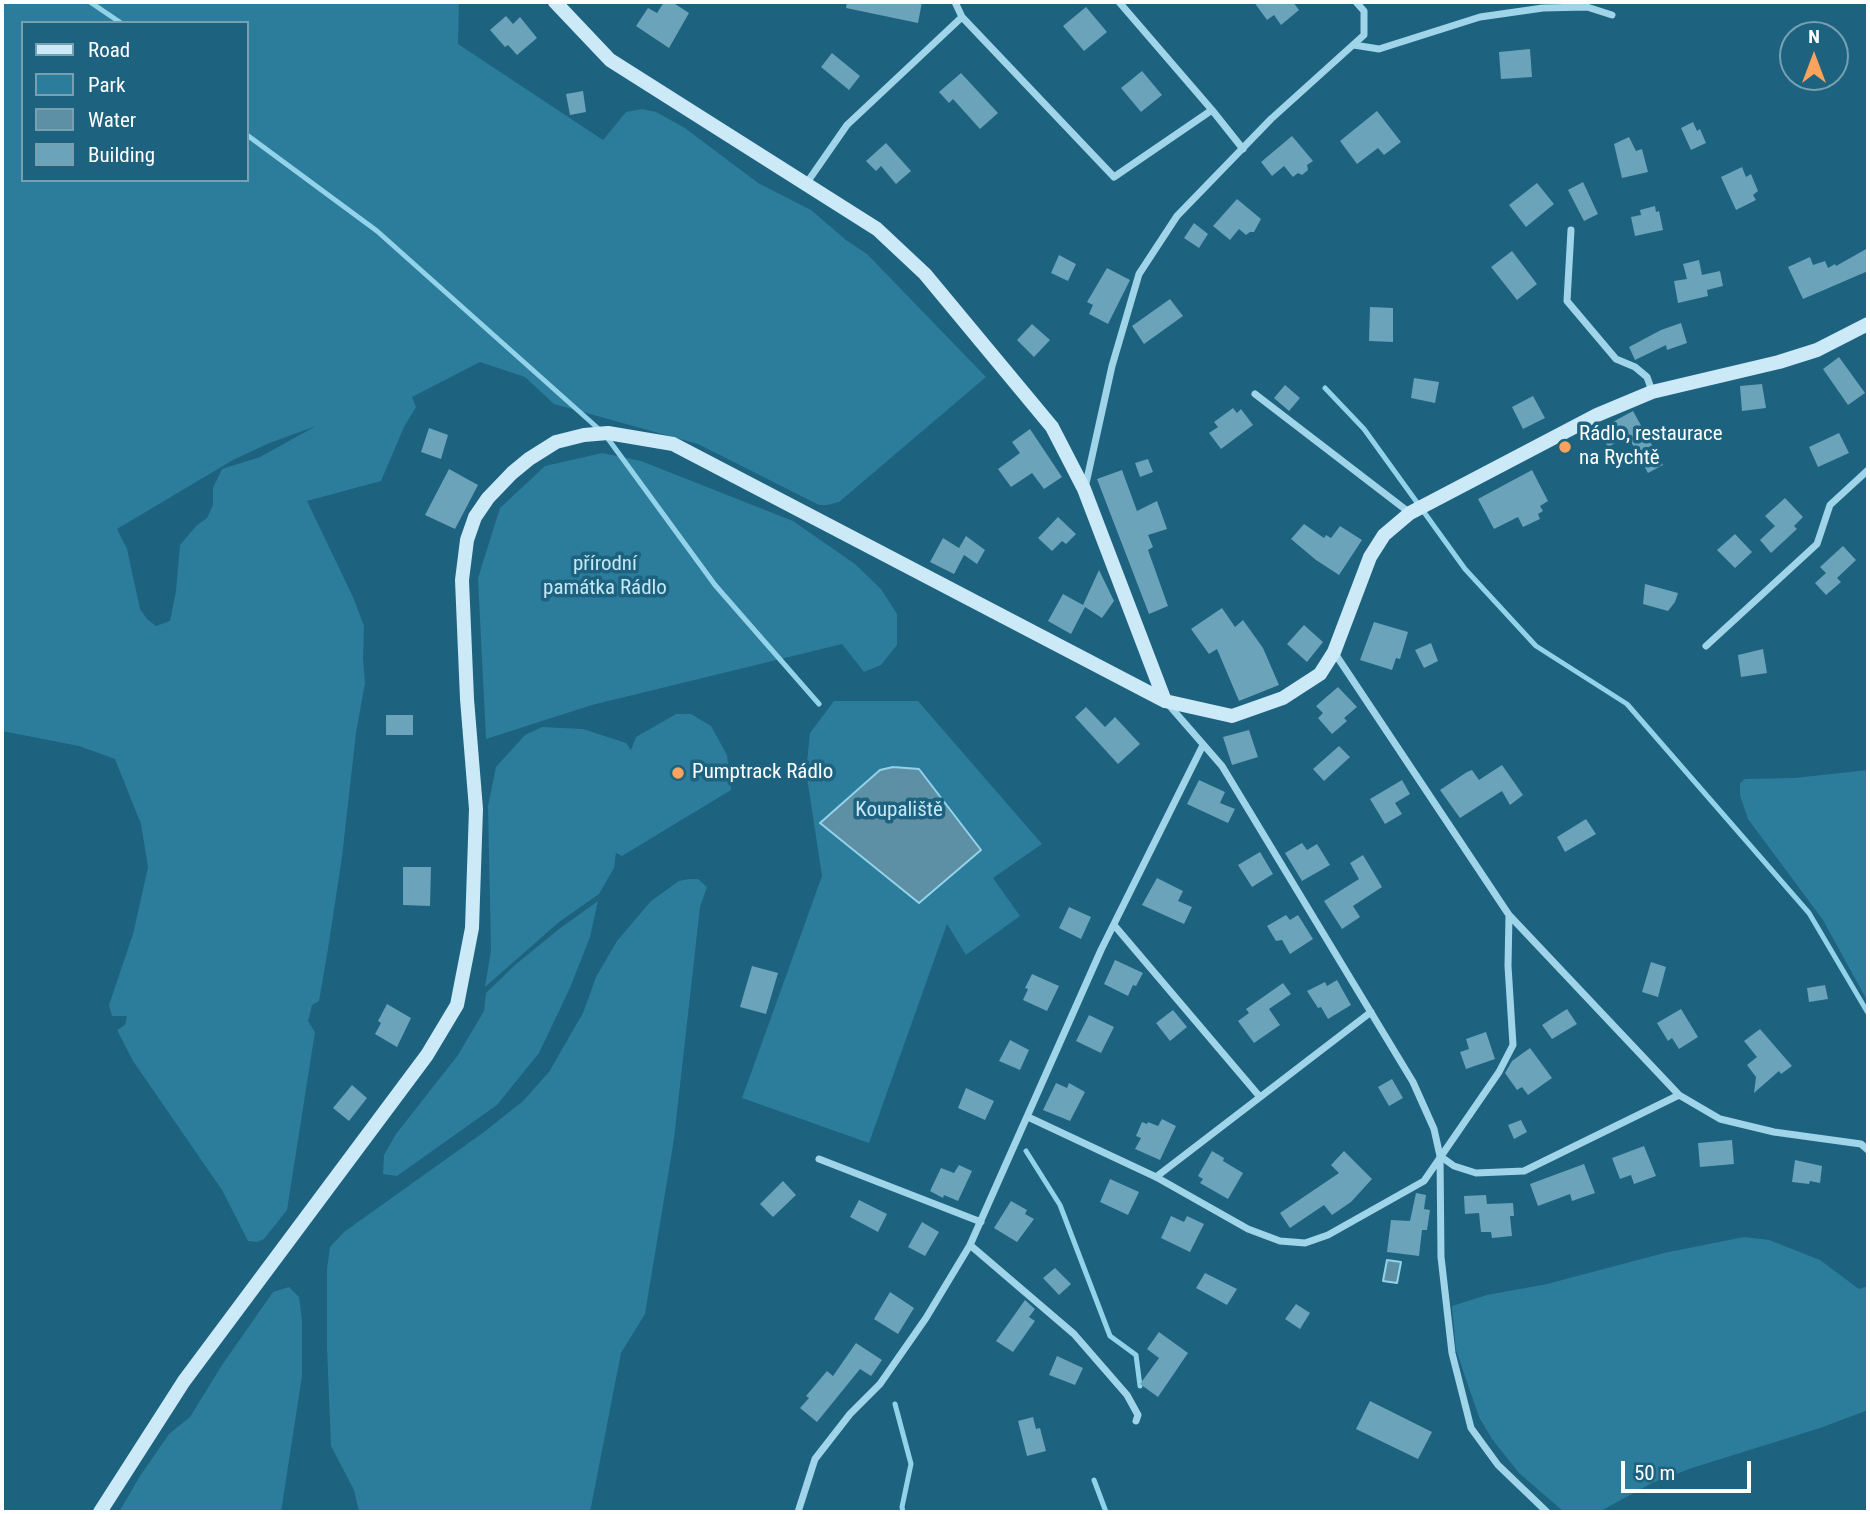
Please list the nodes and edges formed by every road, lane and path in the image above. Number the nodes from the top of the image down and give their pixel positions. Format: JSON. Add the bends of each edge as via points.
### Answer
{"nodes":[{"id":1,"x":555,"y":2,"type":"edge"},
{"id":2,"x":955,"y":2,"type":"edge"},
{"id":3,"x":1119,"y":2,"type":"edge"},
{"id":4,"x":1356,"y":2,"type":"edge"},
{"id":5,"x":1612,"y":15,"type":"dead end"},
{"id":6,"x":962,"y":17,"type":"junction"},
{"id":7,"x":1354,"y":45,"type":"junction"},
{"id":8,"x":1212,"y":110,"type":"junction"},
{"id":9,"x":1242,"y":149,"type":"junction"},
{"id":10,"x":806,"y":184,"type":"junction"},
{"id":11,"x":1571,"y":230,"type":"dead end"},
{"id":12,"x":1868,"y":324,"type":"edge"},
{"id":13,"x":1652,"y":392,"type":"junction"},
{"id":14,"x":1255,"y":394,"type":"dead end"},
{"id":15,"x":1868,"y":470,"type":"edge"},
{"id":16,"x":1084,"y":489,"type":"junction"},
{"id":17,"x":1410,"y":513,"type":"junction"},
{"id":18,"x":1706,"y":646,"type":"dead end"},
{"id":19,"x":1334,"y":652,"type":"junction"},
{"id":20,"x":1166,"y":701,"type":"junction"},
{"id":21,"x":1203,"y":745,"type":"junction"},
{"id":22,"x":1509,"y":915,"type":"junction"},
{"id":23,"x":1114,"y":925,"type":"junction"},
{"id":24,"x":1371,"y":1012,"type":"junction"},
{"id":25,"x":1679,"y":1095,"type":"junction"},
{"id":26,"x":1260,"y":1097,"type":"junction"},
{"id":27,"x":1028,"y":1117,"type":"junction"},
{"id":28,"x":1868,"y":1150,"type":"edge"},
{"id":29,"x":1440,"y":1156,"type":"junction"},
{"id":30,"x":819,"y":1159,"type":"dead end"},
{"id":31,"x":1156,"y":1177,"type":"junction"},
{"id":32,"x":981,"y":1222,"type":"junction"},
{"id":33,"x":971,"y":1245,"type":"junction"},
{"id":34,"x":1136,"y":1421,"type":"dead end"},
{"id":35,"x":100,"y":1512,"type":"edge"},
{"id":36,"x":798,"y":1512,"type":"edge"},
{"id":37,"x":1546,"y":1512,"type":"edge"}],
"edges":[{"from":1,"to":10,"type":"street","via":[[610,60]]},
{"from":2,"to":6,"type":"street"},
{"from":3,"to":8,"type":"street"},
{"from":4,"to":7,"type":"street","via":[[1364,11],[1364,35]]},
{"from":5,"to":7,"type":"street","via":[[1587,7],[1544,8],[1480,17],[1379,49]]},
{"from":6,"to":8,"type":"street","via":[[1114,177]]},
{"from":6,"to":10,"type":"street","via":[[848,125]]},
{"from":7,"to":9,"type":"street"},
{"from":8,"to":9,"type":"street"},
{"from":9,"to":16,"type":"street","via":[[1177,216],[1139,274]]},
{"from":10,"to":16,"type":"street","via":[[877,229],[925,274],[1052,427]]},
{"from":11,"to":13,"type":"street","via":[[1567,301],[1616,359],[1647,377]]},
{"from":12,"to":13,"type":"street","via":[[1817,350],[1779,362]]},
{"from":13,"to":17,"type":"street","via":[[1597,415]]},
{"from":14,"to":17,"type":"street"},
{"from":15,"to":18,"type":"street","via":[[1830,505],[1817,544]]},
{"from":16,"to":20,"type":"street"},
{"from":17,"to":19,"type":"street","via":[[1384,535],[1370,557]]},
{"from":19,"to":20,"type":"street","via":[[1320,674],[1283,698],[1233,716]]},
{"from":19,"to":22,"type":"street"},
{"from":20,"to":21,"type":"street"},
{"from":20,"to":35,"type":"street","via":[[673,444],[608,433],[584,435],[556,442],[529,459],[488,498],[467,540],[462,580],[476,809],[472,928],[457,1005],[427,1055],[184,1381]]},
{"from":21,"to":23,"type":"street"},
{"from":21,"to":24,"type":"street","via":[[1222,766]]},
{"from":22,"to":25,"type":"street"},
{"from":22,"to":29,"type":"street","via":[[1507,966],[1513,1045]]},
{"from":23,"to":26,"type":"street"},
{"from":23,"to":27,"type":"street"},
{"from":24,"to":26,"type":"street"},
{"from":24,"to":29,"type":"street","via":[[1413,1082],[1434,1129]]},
{"from":25,"to":28,"type":"street","via":[[1720,1119],[1861,1144]]},
{"from":25,"to":29,"type":"street","via":[[1524,1171],[1476,1173]]},
{"from":26,"to":31,"type":"street"},
{"from":27,"to":31,"type":"street"},
{"from":27,"to":32,"type":"street"},
{"from":29,"to":31,"type":"street","via":[[1424,1181],[1328,1235],[1305,1243],[1280,1241],[1248,1229]]},
{"from":29,"to":37,"type":"street","via":[[1441,1256],[1452,1353],[1471,1428],[1498,1465]]},
{"from":30,"to":32,"type":"street"},
{"from":32,"to":33,"type":"street"},
{"from":33,"to":34,"type":"street","via":[[1074,1334],[1127,1395],[1138,1415]]},
{"from":33,"to":36,"type":"street","via":[[880,1384],[816,1459]]}]}
